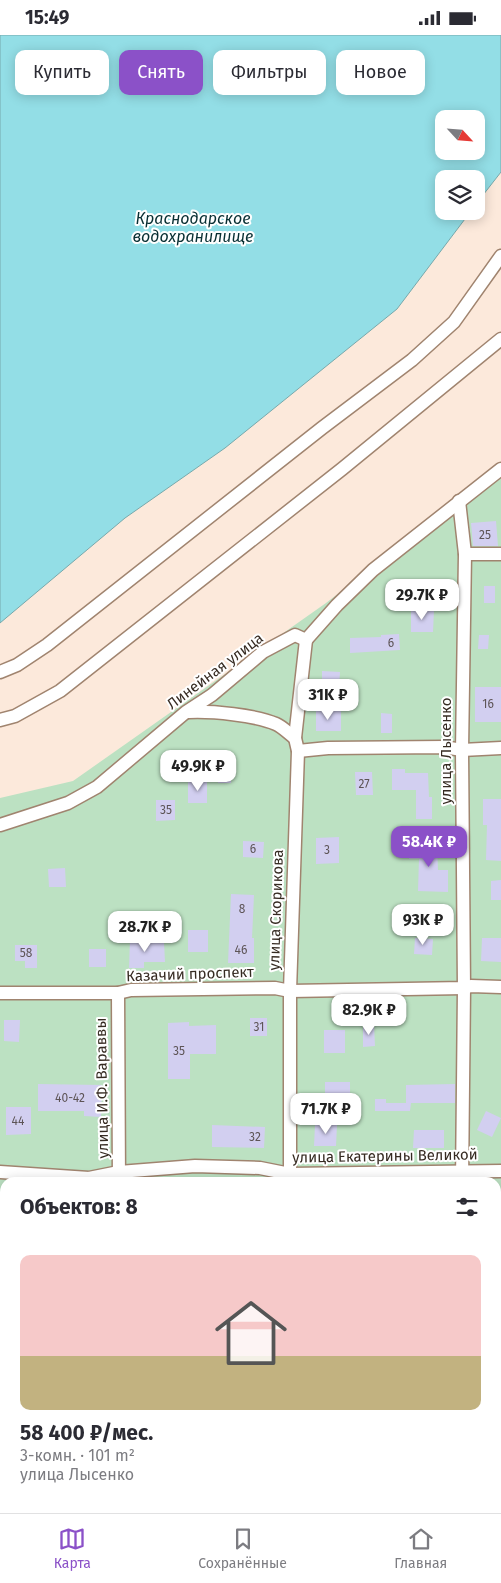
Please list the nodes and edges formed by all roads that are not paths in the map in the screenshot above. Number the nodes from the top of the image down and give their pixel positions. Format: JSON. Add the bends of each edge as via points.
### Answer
{"nodes":[{"id":1,"x":501,"y":256,"type":"edge"},
{"id":2,"x":501,"y":339,"type":"edge"},
{"id":3,"x":501,"y":469,"type":"edge"},
{"id":4,"x":460,"y":501,"type":"junction"},
{"id":5,"x":465,"y":554,"type":"junction"},
{"id":6,"x":501,"y":554,"type":"edge"},
{"id":7,"x":306,"y":640,"type":"junction"},
{"id":8,"x":0,"y":672,"type":"edge"},
{"id":9,"x":186,"y":712,"type":"junction"},
{"id":10,"x":0,"y":720,"type":"edge"},
{"id":11,"x":296,"y":744,"type":"junction"},
{"id":12,"x":501,"y":748,"type":"edge"},
{"id":13,"x":462,"y":750,"type":"junction"},
{"id":14,"x":0,"y":825,"type":"edge"},
{"id":15,"x":501,"y":987,"type":"edge"},
{"id":16,"x":464,"y":988,"type":"junction"},
{"id":17,"x":290,"y":991,"type":"junction"},
{"id":18,"x":0,"y":993,"type":"edge"},
{"id":19,"x":118,"y":993,"type":"junction"},
{"id":20,"x":501,"y":1171,"type":"edge"},
{"id":21,"x":0,"y":1172,"type":"edge"},
{"id":22,"x":74,"y":1177,"type":"edge"},
{"id":23,"x":119,"y":1177,"type":"edge"},
{"id":24,"x":287,"y":1177,"type":"edge"},
{"id":25,"x":290,"y":1177,"type":"edge"},
{"id":26,"x":462,"y":1177,"type":"edge"}],
"edges":[{"from":1,"to":8,"type":"street","via":[[454,322],[412,360],[47,645]]},
{"from":2,"to":10,"type":"street","via":[[60,691],[15,716]]},
{"from":3,"to":4,"type":"street"},
{"from":4,"to":5,"type":"street","name":"улица Лысенко"},
{"from":4,"to":7,"type":"street","via":[[373,570]]},
{"from":5,"to":6,"type":"street"},
{"from":5,"to":13,"type":"street","name":"улица Лысенко"},
{"from":7,"to":9,"type":"street","name":"Линейная улица","via":[[296,635],[263,652],[212,695]]},
{"from":7,"to":11,"type":"street","name":"улица Скорикова"},
{"from":9,"to":11,"type":"street","via":[[209,711],[277,724]]},
{"from":9,"to":14,"type":"street","name":"Линейная улица","via":[[97,787],[68,803]]},
{"from":11,"to":13,"type":"street","via":[[328,748],[435,747]]},
{"from":11,"to":17,"type":"street","name":"улица Скорикова"},
{"from":12,"to":13,"type":"street"},
{"from":13,"to":16,"type":"street","name":"улица Лысенко"},
{"from":15,"to":16,"type":"street","name":"Казачий проспект"},
{"from":16,"to":17,"type":"street","name":"Казачий проспект"},
{"from":16,"to":26,"type":"street","name":"улица Лысенко"},
{"from":17,"to":19,"type":"street","name":"Казачий проспект","via":[[275,987],[131,990]]},
{"from":17,"to":25,"type":"street","name":"улица Скорикова"},
{"from":18,"to":19,"type":"street","name":"Казачий проспект"},
{"from":19,"to":23,"type":"street","name":"улица И.Ф. Вараввы"},
{"from":20,"to":26,"type":"street","name":"улица Екатерины Великой"},
{"from":21,"to":22,"type":"street","name":"улица Екатерины Великой"},
{"from":23,"to":24,"type":"street","name":"улица Екатерины Великой","via":[[195,1165],[260,1168]]}]}
